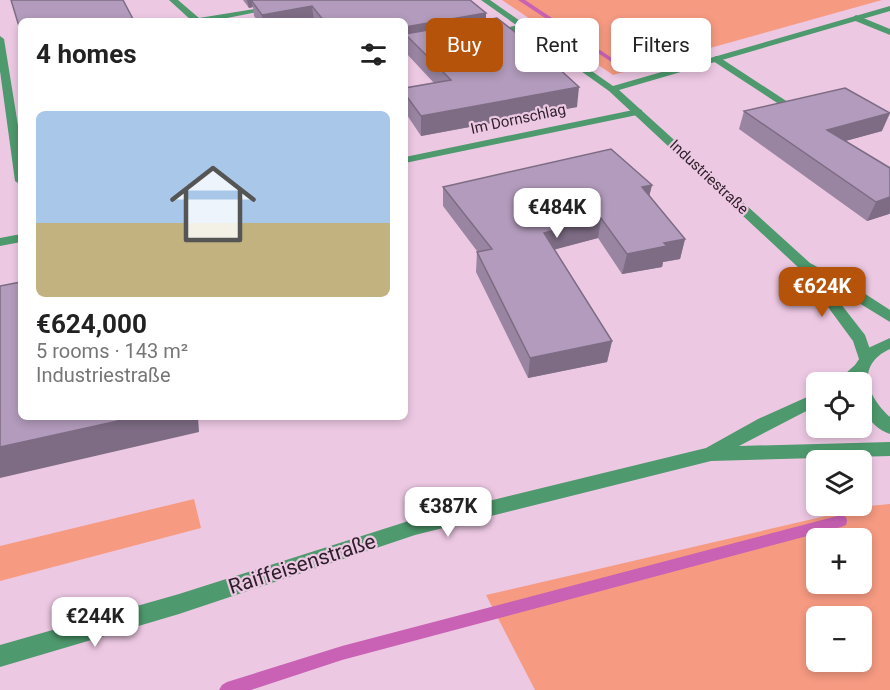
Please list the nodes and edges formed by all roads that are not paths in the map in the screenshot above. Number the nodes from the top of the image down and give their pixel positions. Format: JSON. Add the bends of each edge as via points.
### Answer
{"nodes":[{"id":1,"x":173,"y":0,"type":"edge"},
{"id":2,"x":484,"y":0,"type":"edge"},
{"id":3,"x":288,"y":6,"type":"edge"},
{"id":4,"x":890,"y":8,"type":"edge"},
{"id":5,"x":194,"y":18,"type":"edge"},
{"id":6,"x":215,"y":18,"type":"edge"},
{"id":7,"x":856,"y":18,"type":"junction"},
{"id":8,"x":515,"y":21,"type":"edge"},
{"id":9,"x":890,"y":32,"type":"edge"},
{"id":10,"x":0,"y":39,"type":"edge"},
{"id":11,"x":716,"y":59,"type":"junction"},
{"id":12,"x":589,"y":72,"type":"edge"},
{"id":13,"x":612,"y":88,"type":"junction"},
{"id":14,"x":792,"y":108,"type":"edge"},
{"id":15,"x":638,"y":112,"type":"junction"},
{"id":16,"x":408,"y":158,"type":"edge"},
{"id":17,"x":18,"y":161,"type":"edge"},
{"id":18,"x":18,"y":239,"type":"edge"},
{"id":19,"x":0,"y":242,"type":"edge"},
{"id":20,"x":805,"y":266,"type":"junction"},
{"id":21,"x":890,"y":317,"type":"edge"},
{"id":22,"x":890,"y":343,"type":"edge"},
{"id":23,"x":861,"y":372,"type":"edge"},
{"id":24,"x":862,"y":372,"type":"edge"},
{"id":25,"x":806,"y":404,"type":"edge"},
{"id":26,"x":872,"y":408,"type":"edge"},
{"id":27,"x":890,"y":427,"type":"edge"},
{"id":28,"x":890,"y":450,"type":"edge"},
{"id":29,"x":711,"y":454,"type":"junction"},
{"id":30,"x":0,"y":656,"type":"edge"}],
"edges":[{"from":1,"to":5,"type":"street"},
{"from":2,"to":8,"type":"street","name":"Industriestraße"},
{"from":3,"to":6,"type":"street"},
{"from":4,"to":7,"type":"street"},
{"from":7,"to":9,"type":"street"},
{"from":7,"to":11,"type":"street"},
{"from":10,"to":17,"type":"street"},
{"from":11,"to":13,"type":"street"},
{"from":11,"to":14,"type":"street"},
{"from":12,"to":13,"type":"street","name":"Industriestraße"},
{"from":13,"to":15,"type":"street","name":"Industriestraße"},
{"from":15,"to":16,"type":"street","name":"Im Dornschlag"},
{"from":15,"to":20,"type":"street","name":"Industriestraße"},
{"from":18,"to":19,"type":"street"},
{"from":20,"to":21,"type":"street","name":"Industriestraße"},
{"from":20,"to":23,"type":"street","name":"Industriestraße","via":[[860,339]]},
{"from":22,"to":24,"type":"street","via":[[875,348]]},
{"from":25,"to":29,"type":"street","name":"Raiffeisenstraße"},
{"from":26,"to":27,"type":"street","name":"Industriestraße"},
{"from":28,"to":29,"type":"street","name":"Raiffeisenstraße"},
{"from":29,"to":30,"type":"street","name":"Raiffeisenstraße","via":[[415,527],[179,604]]}]}
